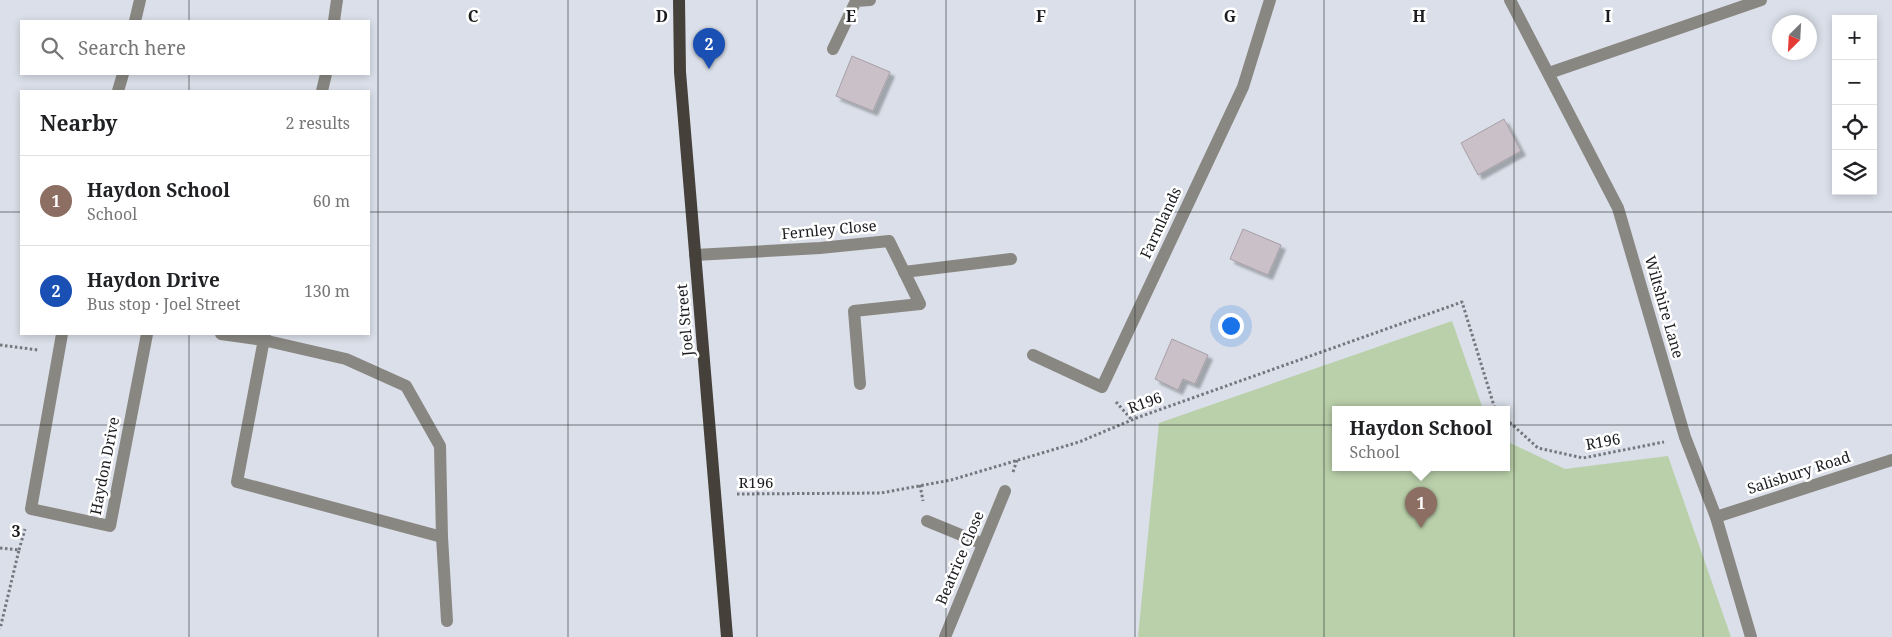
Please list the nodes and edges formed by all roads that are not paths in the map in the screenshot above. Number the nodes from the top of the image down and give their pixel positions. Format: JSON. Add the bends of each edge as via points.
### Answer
{"nodes":[{"id":1,"x":140,"y":0,"type":"edge"},
{"id":2,"x":337,"y":0,"type":"edge"},
{"id":3,"x":680,"y":0,"type":"edge"},
{"id":4,"x":870,"y":0,"type":"edge"},
{"id":5,"x":1270,"y":0,"type":"edge"},
{"id":6,"x":1510,"y":0,"type":"edge"},
{"id":7,"x":1761,"y":0,"type":"edge"},
{"id":8,"x":135,"y":20,"type":"edge"},
{"id":9,"x":334,"y":20,"type":"edge"},
{"id":10,"x":833,"y":49,"type":"dead end"},
{"id":11,"x":1549,"y":73,"type":"junction"},
{"id":12,"x":123,"y":75,"type":"edge"},
{"id":13,"x":326,"y":75,"type":"edge"},
{"id":14,"x":118,"y":90,"type":"edge"},
{"id":15,"x":322,"y":90,"type":"edge"},
{"id":16,"x":695,"y":255,"type":"junction"},
{"id":17,"x":1011,"y":259,"type":"dead end"},
{"id":18,"x":904,"y":272,"type":"junction"},
{"id":19,"x":62,"y":335,"type":"edge"},
{"id":20,"x":147,"y":335,"type":"edge"},
{"id":21,"x":235,"y":335,"type":"edge"},
{"id":22,"x":264,"y":337,"type":"edge"},
{"id":23,"x":1033,"y":356,"type":"dead end"},
{"id":24,"x":860,"y":384,"type":"dead end"},
{"id":25,"x":1892,"y":460,"type":"edge"},
{"id":26,"x":1005,"y":491,"type":"dead end"},
{"id":27,"x":1716,"y":516,"type":"junction"},
{"id":28,"x":927,"y":521,"type":"dead end"},
{"id":29,"x":442,"y":537,"type":"junction"},
{"id":30,"x":983,"y":544,"type":"junction"},
{"id":31,"x":447,"y":621,"type":"dead end"},
{"id":32,"x":727,"y":637,"type":"edge"},
{"id":33,"x":945,"y":637,"type":"edge"},
{"id":34,"x":1751,"y":637,"type":"edge"}],
"edges":[{"from":1,"to":8,"type":"street"},
{"from":2,"to":9,"type":"street"},
{"from":3,"to":16,"type":"main road","name":"Joel Street","via":[[680,72]]},
{"from":4,"to":10,"type":"street","via":[[856,1]]},
{"from":5,"to":23,"type":"street","name":"Farmlands","via":[[1243,87],[1102,387]]},
{"from":6,"to":11,"type":"street","name":"Wiltshire Lane"},
{"from":7,"to":11,"type":"street"},
{"from":11,"to":27,"type":"street","name":"Wiltshire Lane","via":[[1618,208],[1685,438]]},
{"from":12,"to":14,"type":"street"},
{"from":13,"to":15,"type":"street"},
{"from":16,"to":18,"type":"street","name":"Fernley Close","via":[[888,241]]},
{"from":16,"to":32,"type":"main road","name":"Joel Street"},
{"from":17,"to":18,"type":"street"},
{"from":18,"to":24,"type":"street","name":"Fernley Close","via":[[920,304],[854,311]]},
{"from":19,"to":20,"type":"street","name":"Haydon Drive","via":[[31,509],[110,526]]},
{"from":21,"to":22,"type":"street"},
{"from":22,"to":29,"type":"street","via":[[346,359],[406,386],[440,446]]},
{"from":22,"to":29,"type":"street","via":[[237,482]]},
{"from":25,"to":27,"type":"street","name":"Salisbury Road"},
{"from":26,"to":30,"type":"street","name":"Beatrice Close"},
{"from":27,"to":34,"type":"street","name":"Wiltshire Lane"},
{"from":28,"to":30,"type":"street"},
{"from":29,"to":31,"type":"street"},
{"from":30,"to":33,"type":"street","name":"Beatrice Close"}]}
